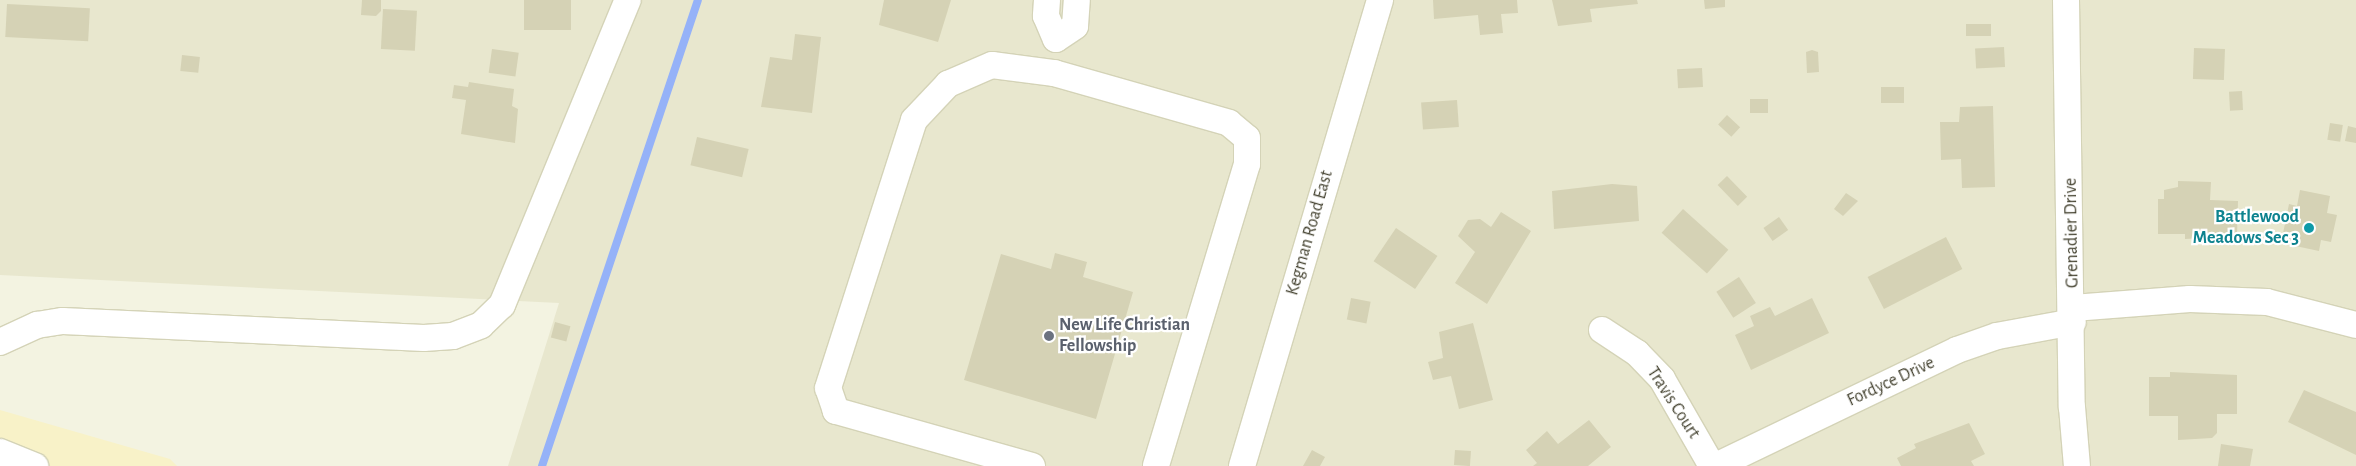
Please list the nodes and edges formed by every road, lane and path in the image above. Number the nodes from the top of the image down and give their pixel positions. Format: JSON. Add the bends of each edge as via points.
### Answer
{"nodes":[{"id":1,"x":628,"y":0,"type":"edge"},
{"id":2,"x":1047,"y":0,"type":"edge"},
{"id":3,"x":1077,"y":0,"type":"edge"},
{"id":4,"x":1380,"y":0,"type":"edge"},
{"id":5,"x":2066,"y":0,"type":"edge"},
{"id":6,"x":1056,"y":39,"type":"junction"},
{"id":7,"x":1054,"y":73,"type":"junction"},
{"id":8,"x":2073,"y":315,"type":"junction"},
{"id":9,"x":2356,"y":325,"type":"edge"},
{"id":10,"x":1602,"y":330,"type":"dead end"},
{"id":11,"x":0,"y":342,"type":"edge"},
{"id":12,"x":0,"y":452,"type":"edge"},
{"id":13,"x":35,"y":466,"type":"edge"},
{"id":14,"x":1032,"y":466,"type":"edge"},
{"id":15,"x":1156,"y":466,"type":"edge"},
{"id":16,"x":1242,"y":466,"type":"edge"},
{"id":17,"x":1714,"y":466,"type":"edge"},
{"id":18,"x":2077,"y":466,"type":"edge"}],
"edges":[{"from":1,"to":11,"type":"street","via":[[502,305],[482,325],[453,336],[424,338],[63,321],[36,325]]},
{"from":2,"to":6,"type":"street","via":[[1046,16]]},
{"from":3,"to":6,"type":"street","via":[[1075,26]]},
{"from":4,"to":16,"type":"street","name":"Kegman Road East"},
{"from":5,"to":8,"type":"street","name":"Grenadier Drive"},
{"from":6,"to":7,"type":"street"},
{"from":7,"to":14,"type":"street","via":[[992,65],[948,84],[914,120],[828,388],[836,411]]},
{"from":7,"to":15,"type":"street","via":[[1229,123],[1247,138],[1247,164]]},
{"from":8,"to":9,"type":"street","name":"Fordyce Drive","via":[[2190,299],[2267,302]]},
{"from":8,"to":17,"type":"street","name":"Fordyce Drive","via":[[1957,350]]},
{"from":8,"to":18,"type":"street","name":"Grenadier Drive","via":[[2072,407]]},
{"from":10,"to":17,"type":"street","name":"Travis Court","via":[[1637,353],[1662,379]]},
{"from":12,"to":13,"type":"street"}]}
